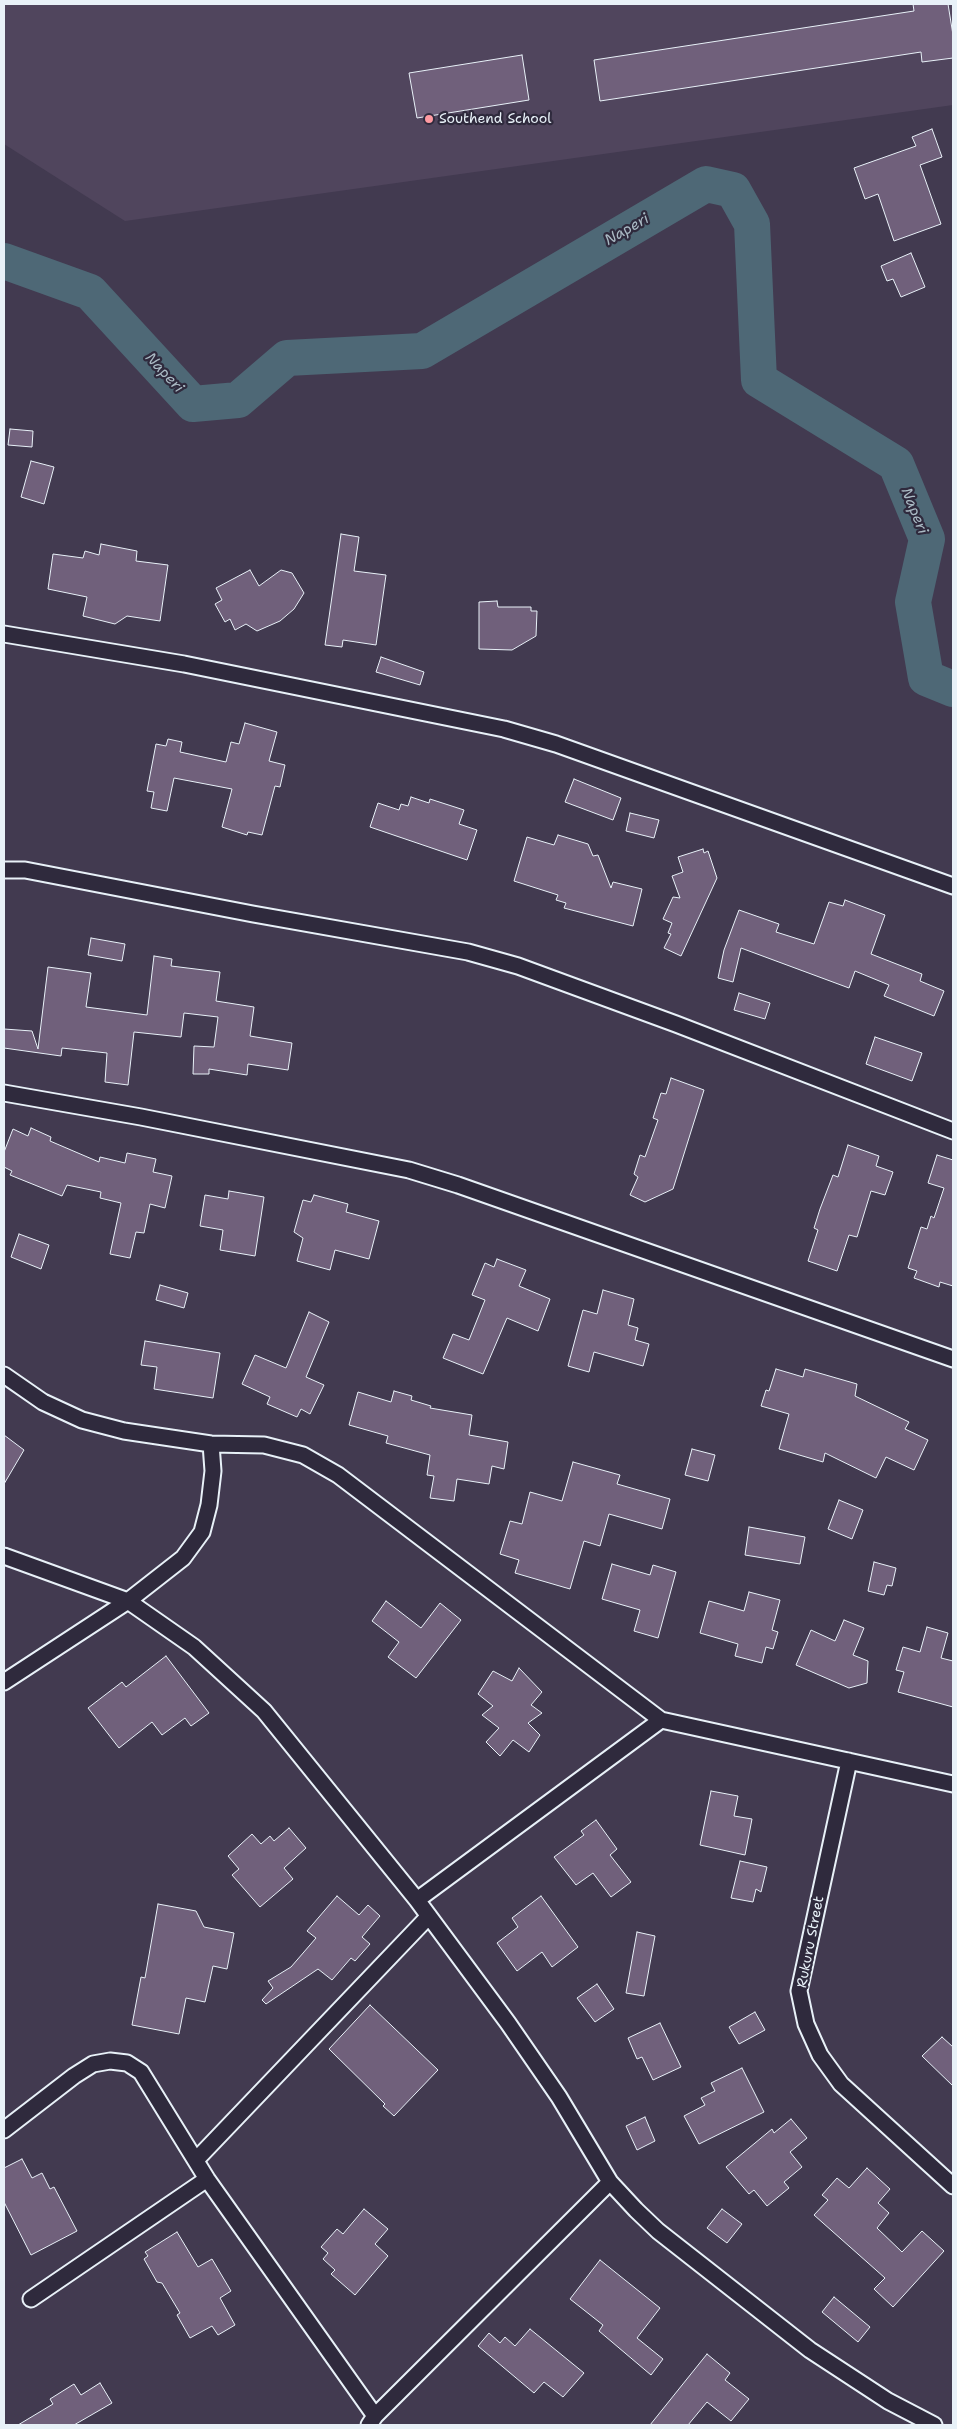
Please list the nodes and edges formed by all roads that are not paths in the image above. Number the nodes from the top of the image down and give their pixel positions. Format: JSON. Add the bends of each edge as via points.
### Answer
{"nodes":[{"id":1,"x":4,"y":634,"type":"edge"},
{"id":2,"x":4,"y":870,"type":"edge"},
{"id":3,"x":953,"y":886,"type":"edge"},
{"id":4,"x":4,"y":1093,"type":"edge"},
{"id":5,"x":953,"y":1131,"type":"edge"},
{"id":6,"x":953,"y":1359,"type":"edge"},
{"id":7,"x":4,"y":1375,"type":"edge"},
{"id":8,"x":211,"y":1444,"type":"junction"},
{"id":9,"x":4,"y":1556,"type":"edge"},
{"id":10,"x":128,"y":1601,"type":"junction"},
{"id":11,"x":4,"y":1682,"type":"edge"},
{"id":12,"x":661,"y":1720,"type":"junction"},
{"id":13,"x":849,"y":1762,"type":"junction"},
{"id":14,"x":953,"y":1784,"type":"edge"},
{"id":15,"x":417,"y":1900,"type":"junction"},
{"id":16,"x":429,"y":1916,"type":"junction"},
{"id":17,"x":4,"y":2130,"type":"edge"},
{"id":18,"x":196,"y":2160,"type":"junction"},
{"id":19,"x":207,"y":2178,"type":"junction"},
{"id":20,"x":610,"y":2182,"type":"junction"},
{"id":21,"x":953,"y":2186,"type":"edge"},
{"id":22,"x":31,"y":2299,"type":"dead end"},
{"id":23,"x":372,"y":2421,"type":"edge"},
{"id":24,"x":934,"y":2425,"type":"edge"}],
"edges":[{"from":1,"to":3,"type":"street","via":[[184,664],[504,729],[556,744]]},
{"from":2,"to":5,"type":"street","via":[[25,870],[468,952],[518,966],[676,1024]]},
{"from":4,"to":6,"type":"street","via":[[409,1170]]},
{"from":7,"to":8,"type":"street","via":[[44,1402],[82,1420],[124,1431]]},
{"from":8,"to":10,"type":"street","via":[[213,1472],[202,1532],[183,1558]]},
{"from":8,"to":12,"type":"street","via":[[264,1445],[302,1455],[338,1475]]},
{"from":9,"to":10,"type":"street"},
{"from":10,"to":11,"type":"street"},
{"from":10,"to":15,"type":"street","via":[[194,1647],[264,1711]]},
{"from":12,"to":13,"type":"street"},
{"from":12,"to":15,"type":"street"},
{"from":13,"to":14,"type":"street"},
{"from":13,"to":21,"type":"street","name":"Rukuru Street","via":[[799,1991],[806,2024],[820,2055],[841,2084]]},
{"from":15,"to":16,"type":"street"},
{"from":16,"to":18,"type":"street"},
{"from":16,"to":20,"type":"street","via":[[514,2031]]},
{"from":17,"to":18,"type":"street","via":[[74,2076],[93,2064],[110,2060],[127,2063],[141,2072]]},
{"from":18,"to":19,"type":"street"},
{"from":19,"to":22,"type":"street"},
{"from":19,"to":23,"type":"street"},
{"from":20,"to":23,"type":"street"},
{"from":20,"to":24,"type":"street","via":[[658,2231],[810,2350],[888,2401]]}]}
